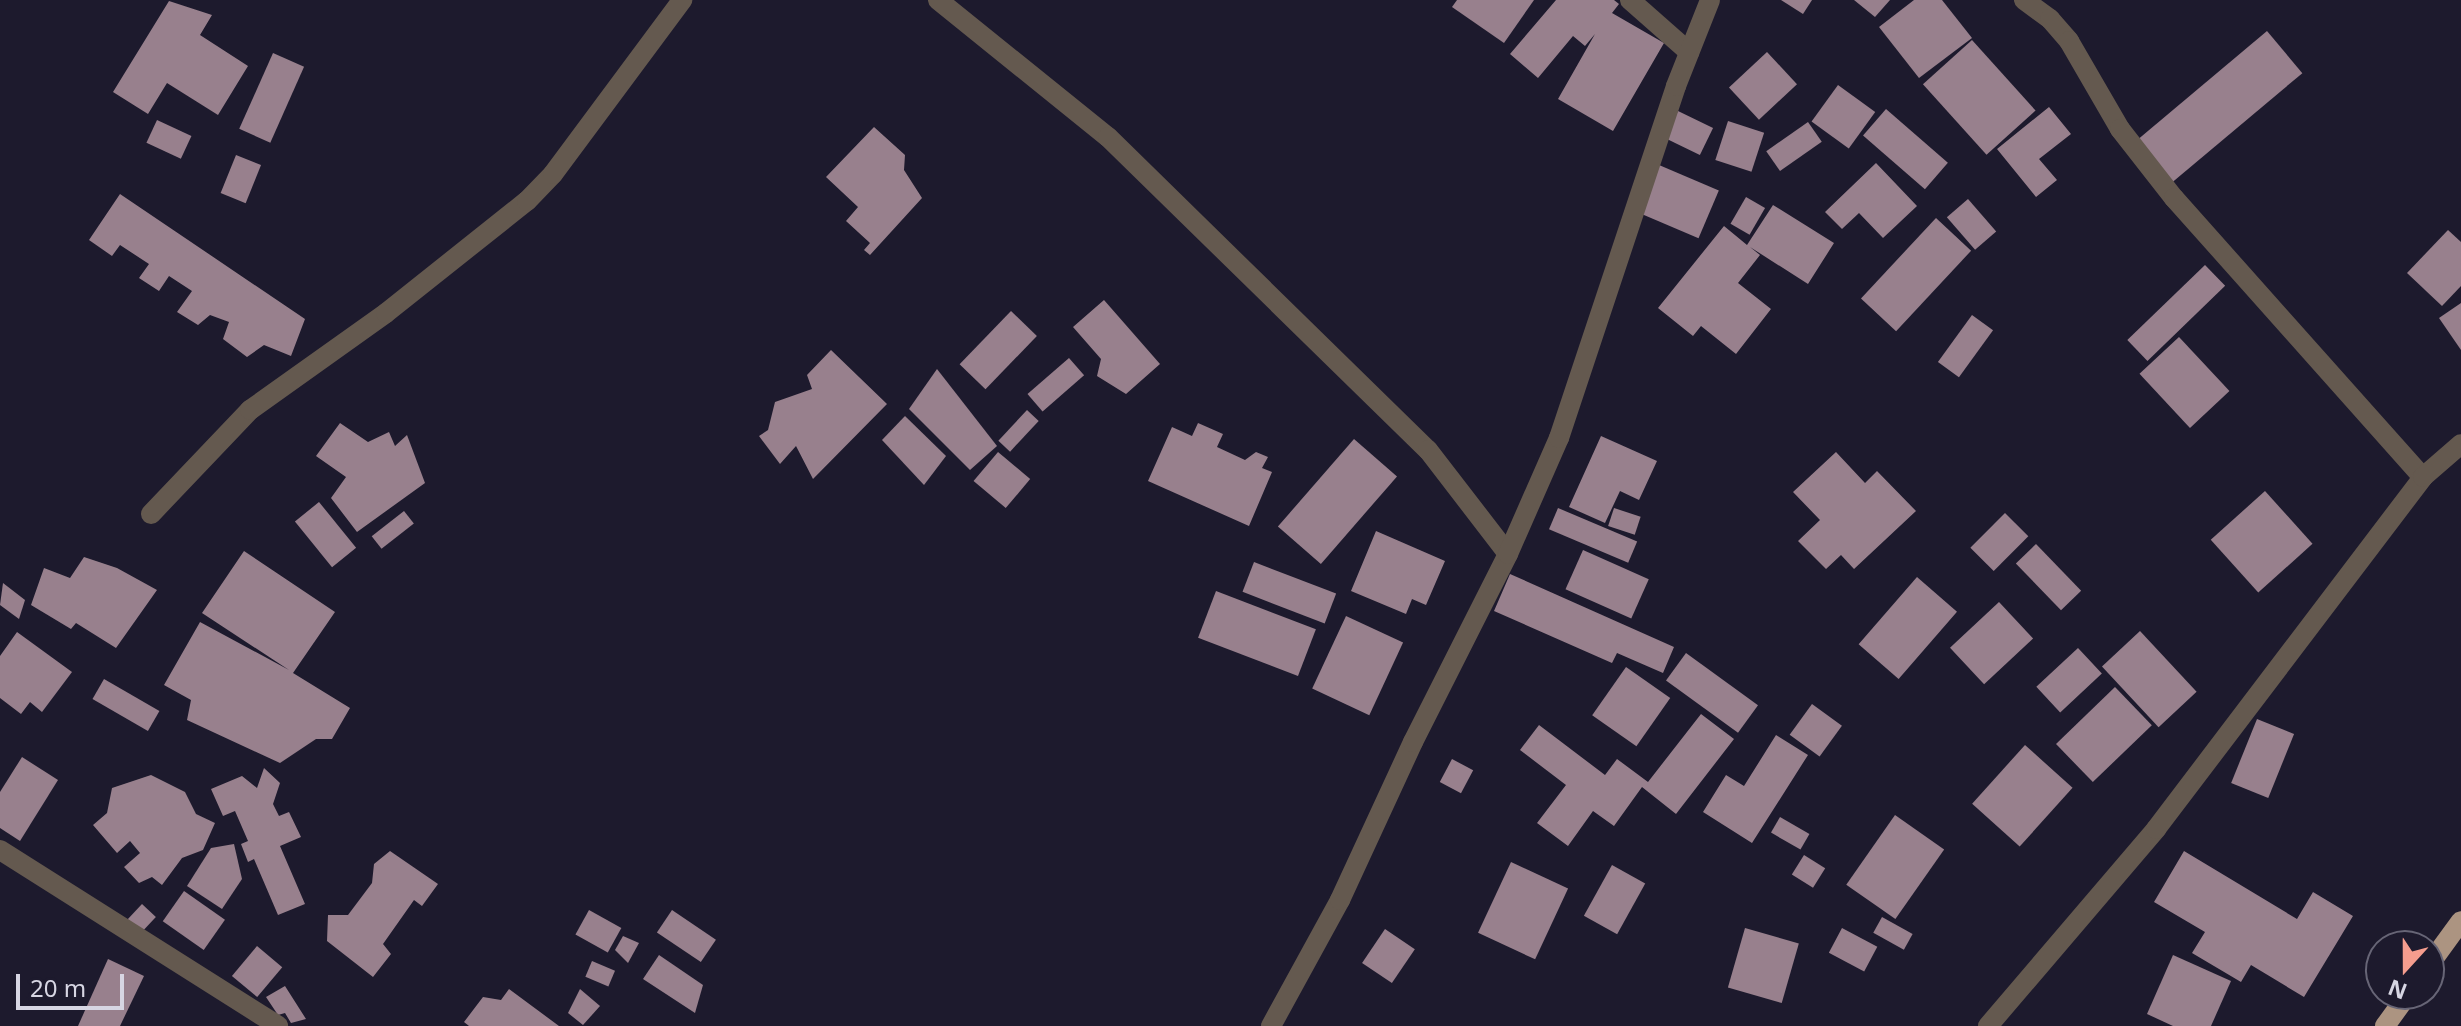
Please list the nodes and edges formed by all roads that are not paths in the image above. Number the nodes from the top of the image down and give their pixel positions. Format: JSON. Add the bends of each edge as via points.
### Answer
{"nodes":[{"id":1,"x":682,"y":0,"type":"edge"},
{"id":2,"x":938,"y":0,"type":"edge"},
{"id":3,"x":1630,"y":0,"type":"edge"},
{"id":4,"x":1710,"y":0,"type":"edge"},
{"id":5,"x":2024,"y":0,"type":"edge"},
{"id":6,"x":1689,"y":52,"type":"junction"},
{"id":7,"x":2461,"y":444,"type":"edge"},
{"id":8,"x":2423,"y":477,"type":"junction"},
{"id":9,"x":151,"y":514,"type":"dead end"},
{"id":10,"x":1508,"y":554,"type":"junction"},
{"id":11,"x":0,"y":850,"type":"edge"},
{"id":12,"x":2461,"y":921,"type":"edge"},
{"id":13,"x":2445,"y":943,"type":"edge"},
{"id":14,"x":278,"y":1026,"type":"edge"},
{"id":15,"x":1271,"y":1026,"type":"edge"},
{"id":16,"x":1988,"y":1026,"type":"edge"}],
"edges":[{"from":1,"to":9,"type":"street","via":[[553,174],[527,201],[386,313],[250,410]]},
{"from":2,"to":10,"type":"street","via":[[1108,137],[1428,450]]},
{"from":3,"to":6,"type":"street"},
{"from":4,"to":6,"type":"street"},
{"from":5,"to":8,"type":"street","via":[[2069,41],[2120,129],[2174,198]]},
{"from":6,"to":10,"type":"street","via":[[1559,438]]},
{"from":7,"to":8,"type":"street"},
{"from":8,"to":16,"type":"street","via":[[2156,829]]},
{"from":10,"to":15,"type":"street","via":[[1340,900]]},
{"from":11,"to":14,"type":"street"},
{"from":12,"to":13,"type":"main road"}]}
